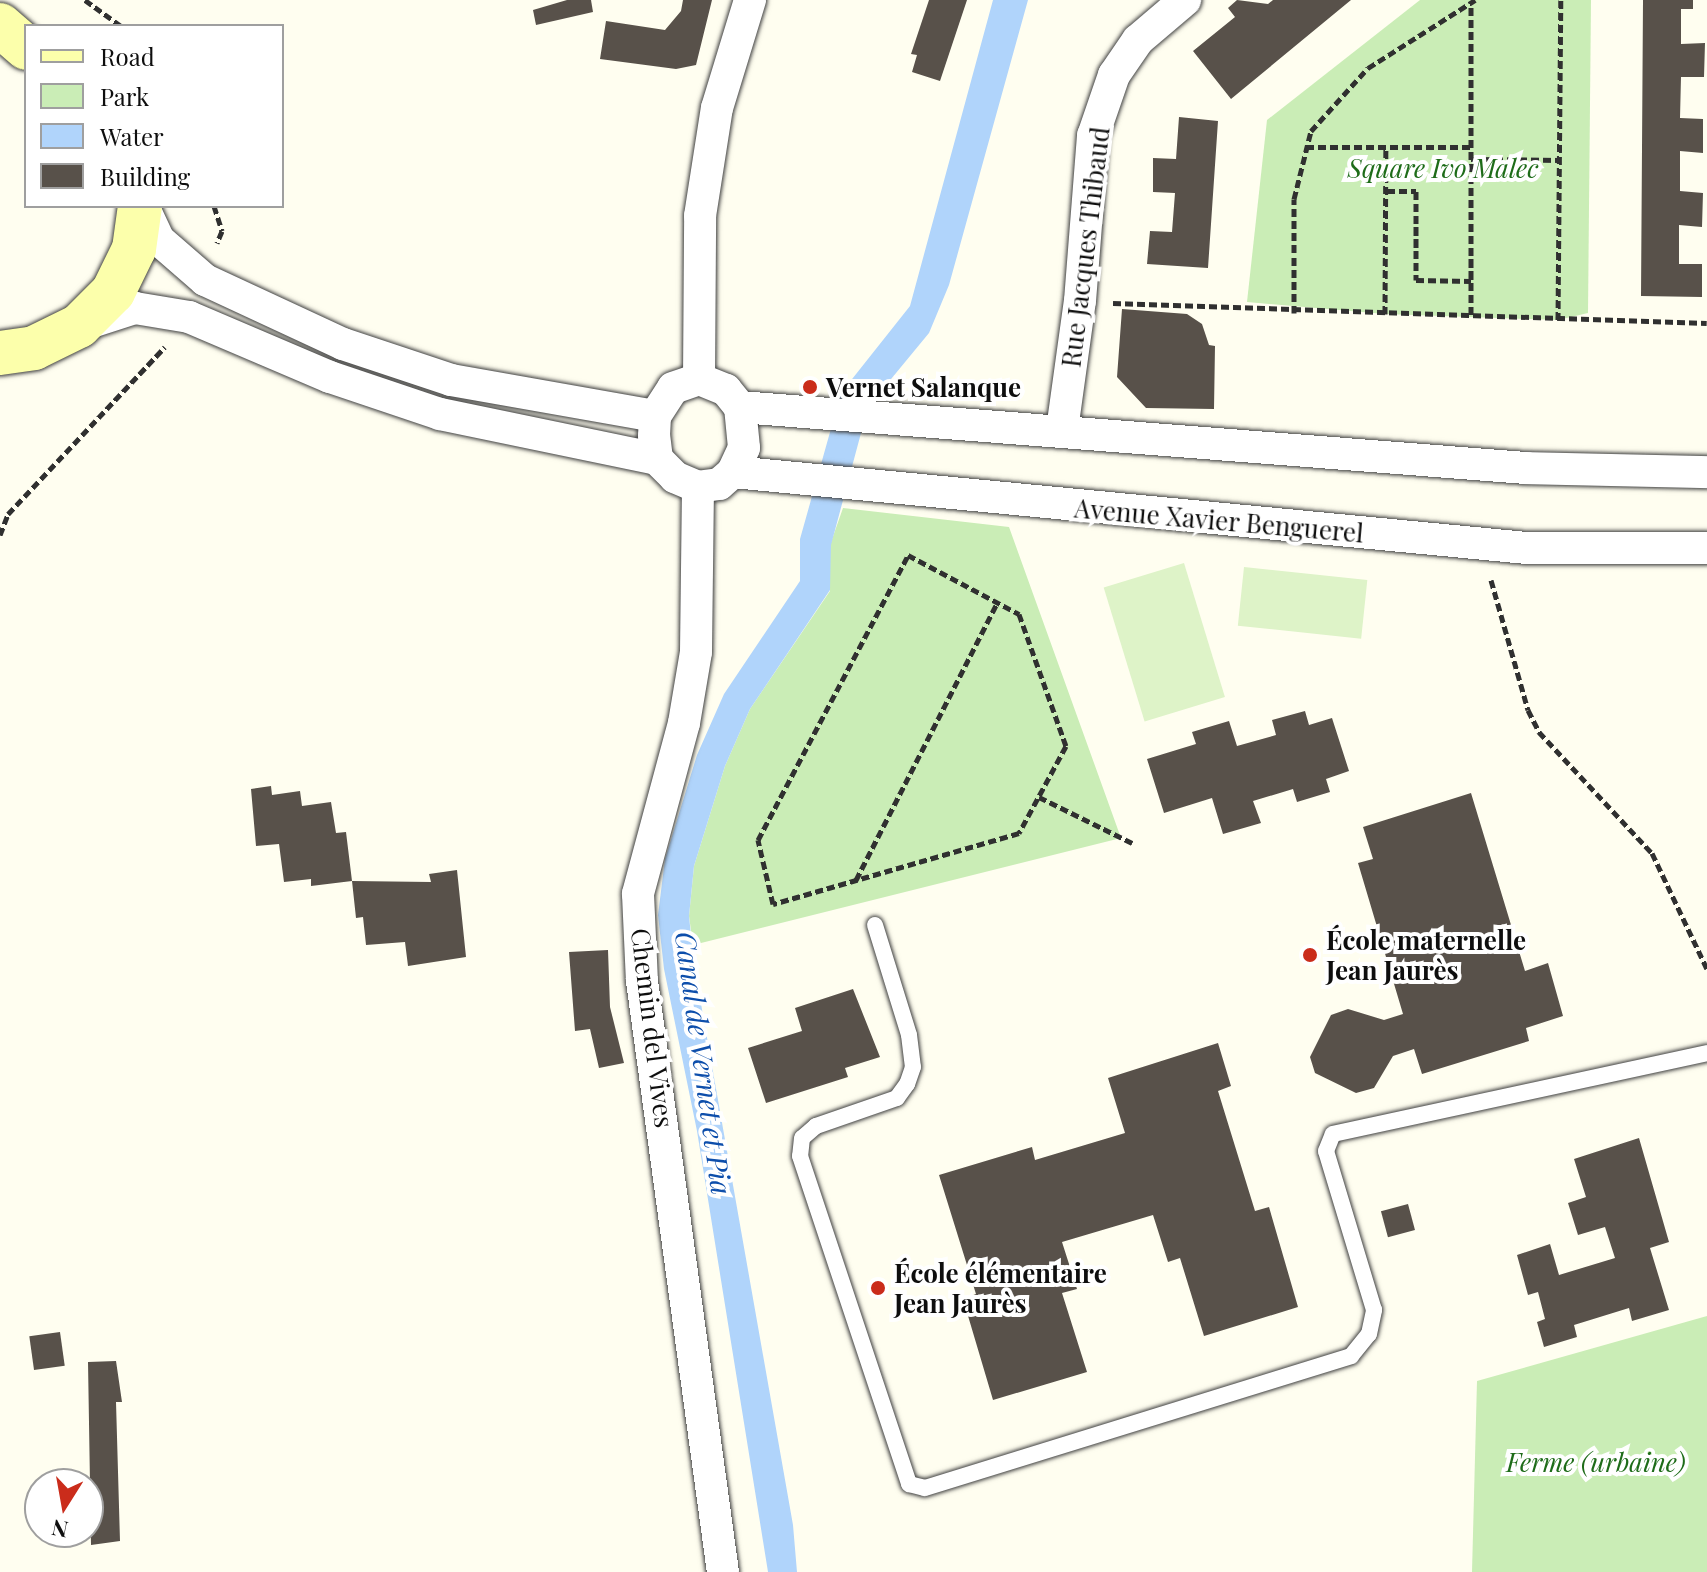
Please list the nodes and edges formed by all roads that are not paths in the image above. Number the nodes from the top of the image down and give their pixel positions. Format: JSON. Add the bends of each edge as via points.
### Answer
{"nodes":[{"id":1,"x":750,"y":0,"type":"edge"},
{"id":2,"x":1185,"y":0,"type":"edge"},
{"id":3,"x":0,"y":25,"type":"edge"},
{"id":4,"x":24,"y":46,"type":"edge"},
{"id":5,"x":0,"y":56,"type":"edge"},
{"id":6,"x":24,"y":61,"type":"edge"},
{"id":7,"x":141,"y":208,"type":"edge"},
{"id":8,"x":142,"y":208,"type":"edge"},
{"id":9,"x":79,"y":326,"type":"junction"},
{"id":10,"x":11,"y":357,"type":"edge"},
{"id":11,"x":699,"y":379,"type":"junction"},
{"id":12,"x":740,"y":407,"type":"junction"},
{"id":13,"x":655,"y":416,"type":"junction"},
{"id":14,"x":1062,"y":430,"type":"junction"},
{"id":15,"x":657,"y":459,"type":"junction"},
{"id":16,"x":733,"y":472,"type":"junction"},
{"id":17,"x":1707,"y":472,"type":"edge"},
{"id":18,"x":698,"y":487,"type":"junction"},
{"id":19,"x":1707,"y":548,"type":"edge"},
{"id":20,"x":875,"y":925,"type":"dead end"},
{"id":21,"x":1707,"y":1053,"type":"edge"},
{"id":22,"x":723,"y":1572,"type":"edge"}],
"edges":[{"from":1,"to":11,"type":"street","via":[[717,108],[700,216]]},
{"from":2,"to":14,"type":"street","name":"Rue Jacques Thibaud","via":[[1138,40],[1114,75],[1093,136],[1080,301]]},
{"from":3,"to":4,"type":"main road"},
{"from":5,"to":6,"type":"main road"},
{"from":7,"to":9,"type":"main road","via":[[134,249],[113,292]]},
{"from":8,"to":13,"type":"street","via":[[159,240],[205,280],[343,344],[451,380]]},
{"from":9,"to":10,"type":"main road"},
{"from":9,"to":15,"type":"street","via":[[135,308],[189,317],[330,377],[440,414]]},
{"from":11,"to":12,"type":"street","via":[[726,390]]},
{"from":11,"to":13,"type":"street","via":[[673,388]]},
{"from":12,"to":14,"type":"street"},
{"from":12,"to":16,"type":"street","via":[[744,448]]},
{"from":13,"to":15,"type":"street"},
{"from":14,"to":17,"type":"street","via":[[1526,468]]},
{"from":15,"to":18,"type":"street","via":[[675,477]]},
{"from":16,"to":18,"type":"street","via":[[719,484]]},
{"from":16,"to":19,"type":"street","name":"Avenue Xavier Benguerel","via":[[1481,543]]},
{"from":18,"to":22,"type":"street","name":"Chemin del Vives","via":[[696,652],[684,723],[638,894],[642,981]]},
{"from":20,"to":21,"type":"lane","via":[[909,1035],[913,1067],[897,1098],[816,1126],[802,1138],[800,1156],[909,1484],[925,1488],[1351,1356],[1369,1334],[1374,1310],[1326,1151],[1333,1134]]}]}
